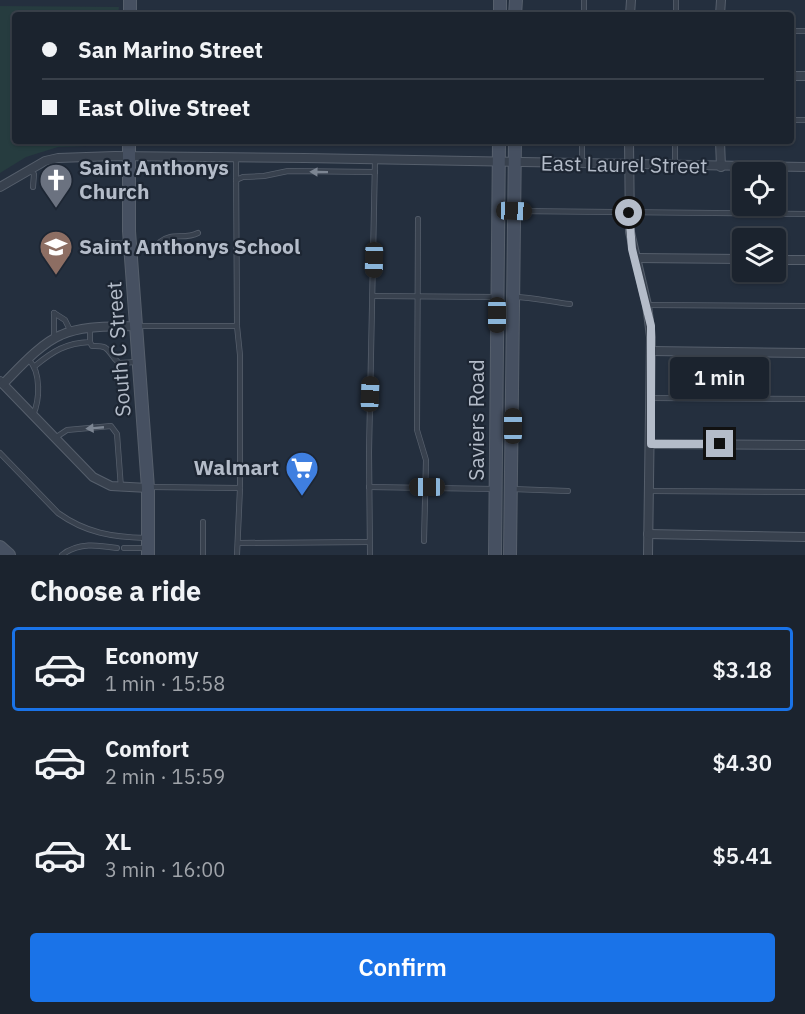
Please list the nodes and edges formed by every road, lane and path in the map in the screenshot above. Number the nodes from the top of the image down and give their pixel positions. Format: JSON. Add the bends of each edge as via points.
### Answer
{"nodes":[{"id":1,"x":129,"y":144,"type":"edge"},
{"id":2,"x":499,"y":144,"type":"edge"},
{"id":3,"x":514,"y":144,"type":"edge"},
{"id":4,"x":582,"y":144,"type":"edge"},
{"id":5,"x":629,"y":144,"type":"edge"},
{"id":6,"x":675,"y":144,"type":"edge"},
{"id":7,"x":720,"y":144,"type":"edge"},
{"id":8,"x":129,"y":156,"type":"junction"},
{"id":9,"x":236,"y":157,"type":"junction"},
{"id":10,"x":375,"y":160,"type":"junction"},
{"id":11,"x":499,"y":162,"type":"junction"},
{"id":12,"x":514,"y":163,"type":"junction"},
{"id":13,"x":582,"y":163,"type":"junction"},
{"id":14,"x":628,"y":165,"type":"junction"},
{"id":15,"x":675,"y":165,"type":"junction"},
{"id":16,"x":721,"y":166,"type":"junction"},
{"id":17,"x":805,"y":167,"type":"edge"},
{"id":18,"x":30,"y":170,"type":"junction"},
{"id":19,"x":375,"y":172,"type":"junction"},
{"id":20,"x":236,"y":180,"type":"junction"},
{"id":21,"x":0,"y":187,"type":"edge"},
{"id":22,"x":33,"y":187,"type":"dead end"},
{"id":23,"x":514,"y":211,"type":"junction"},
{"id":24,"x":629,"y":213,"type":"junction"},
{"id":25,"x":805,"y":214,"type":"edge"},
{"id":26,"x":418,"y":219,"type":"dead end"},
{"id":27,"x":498,"y":224,"type":"junction"},
{"id":28,"x":198,"y":233,"type":"dead end"},
{"id":29,"x":160,"y":242,"type":"dead end"},
{"id":30,"x":106,"y":243,"type":"dead end"},
{"id":31,"x":130,"y":244,"type":"junction"},
{"id":32,"x":636,"y":258,"type":"junction"},
{"id":33,"x":732,"y":259,"type":"edge"},
{"id":34,"x":786,"y":260,"type":"edge"},
{"id":35,"x":805,"y":260,"type":"edge"},
{"id":36,"x":373,"y":296,"type":"junction"},
{"id":37,"x":419,"y":297,"type":"junction"},
{"id":38,"x":497,"y":297,"type":"junction"},
{"id":39,"x":514,"y":297,"type":"junction"},
{"id":40,"x":570,"y":304,"type":"dead end"},
{"id":41,"x":647,"y":305,"type":"junction"},
{"id":42,"x":805,"y":306,"type":"edge"},
{"id":43,"x":136,"y":326,"type":"junction"},
{"id":44,"x":237,"y":326,"type":"junction"},
{"id":45,"x":90,"y":328,"type":"junction"},
{"id":46,"x":71,"y":332,"type":"junction"},
{"id":47,"x":54,"y":339,"type":"junction"},
{"id":48,"x":90,"y":342,"type":"junction"},
{"id":49,"x":651,"y":351,"type":"junction"},
{"id":50,"x":805,"y":353,"type":"edge"},
{"id":51,"x":139,"y":362,"type":"junction"},
{"id":52,"x":32,"y":363,"type":"junction"},
{"id":53,"x":2,"y":383,"type":"edge"},
{"id":54,"x":651,"y":398,"type":"junction"},
{"id":55,"x":805,"y":399,"type":"edge"},
{"id":56,"x":496,"y":406,"type":"junction"},
{"id":57,"x":33,"y":415,"type":"junction"},
{"id":58,"x":513,"y":426,"type":"junction"},
{"id":59,"x":55,"y":438,"type":"junction"},
{"id":60,"x":651,"y":444,"type":"junction"},
{"id":61,"x":805,"y":445,"type":"edge"},
{"id":62,"x":0,"y":453,"type":"edge"},
{"id":63,"x":369,"y":487,"type":"junction"},
{"id":64,"x":427,"y":487,"type":"junction"},
{"id":65,"x":121,"y":488,"type":"junction"},
{"id":66,"x":148,"y":488,"type":"junction"},
{"id":67,"x":240,"y":489,"type":"junction"},
{"id":68,"x":496,"y":489,"type":"junction"},
{"id":69,"x":512,"y":489,"type":"junction"},
{"id":70,"x":650,"y":491,"type":"junction"},
{"id":71,"x":568,"y":492,"type":"dead end"},
{"id":72,"x":805,"y":492,"type":"edge"},
{"id":73,"x":203,"y":522,"type":"dead end"},
{"id":74,"x":648,"y":534,"type":"junction"},
{"id":75,"x":805,"y":537,"type":"edge"},
{"id":76,"x":424,"y":541,"type":"dead end"},
{"id":77,"x":369,"y":542,"type":"junction"},
{"id":78,"x":238,"y":543,"type":"junction"},
{"id":79,"x":0,"y":546,"type":"edge"},
{"id":80,"x":148,"y":547,"type":"edge"},
{"id":81,"x":117,"y":548,"type":"dead end"},
{"id":82,"x":124,"y":548,"type":"dead end"},
{"id":83,"x":510,"y":553,"type":"edge"},
{"id":84,"x":9,"y":555,"type":"edge"},
{"id":85,"x":62,"y":555,"type":"edge"},
{"id":86,"x":203,"y":555,"type":"edge"},
{"id":87,"x":237,"y":555,"type":"edge"},
{"id":88,"x":370,"y":555,"type":"edge"},
{"id":89,"x":495,"y":555,"type":"edge"},
{"id":90,"x":648,"y":555,"type":"edge"}],
"edges":[{"from":1,"to":8,"type":"main road","name":"South C Street"},
{"from":2,"to":11,"type":"main road","name":"Saviers Road"},
{"from":3,"to":12,"type":"main road","name":"Saviers Road"},
{"from":4,"to":13,"type":"lane"},
{"from":5,"to":14,"type":"street"},
{"from":6,"to":15,"type":"lane"},
{"from":7,"to":16,"type":"street"},
{"from":8,"to":9,"type":"street","name":"East Laurel Street"},
{"from":8,"to":18,"type":"street","name":"East Laurel Street","via":[[58,158]]},
{"from":8,"to":31,"type":"main road","name":"South C Street"},
{"from":9,"to":10,"type":"street","name":"East Laurel Street"},
{"from":9,"to":20,"type":"lane"},
{"from":10,"to":11,"type":"street","name":"East Laurel Street"},
{"from":10,"to":19,"type":"lane"},
{"from":11,"to":12,"type":"street","name":"East Laurel Street"},
{"from":11,"to":27,"type":"main road","name":"Saviers Road"},
{"from":12,"to":13,"type":"street","name":"East Laurel Street"},
{"from":12,"to":23,"type":"main road","name":"Saviers Road"},
{"from":13,"to":14,"type":"street","name":"East Laurel Street"},
{"from":14,"to":15,"type":"street","name":"East Laurel Street"},
{"from":14,"to":24,"type":"street"},
{"from":15,"to":16,"type":"street","name":"East Laurel Street"},
{"from":16,"to":17,"type":"street","name":"East Laurel Street"},
{"from":18,"to":21,"type":"street","name":"East Laurel Street"},
{"from":18,"to":22,"type":"lane","via":[[34,174]]},
{"from":19,"to":20,"type":"lane","one_way":true,"via":[[288,171]]},
{"from":19,"to":36,"type":"lane"},
{"from":20,"to":44,"type":"lane"},
{"from":23,"to":24,"type":"lane"},
{"from":23,"to":39,"type":"main road","name":"Saviers Road"},
{"from":24,"to":25,"type":"lane"},
{"from":24,"to":32,"type":"street"},
{"from":26,"to":37,"type":"lane"},
{"from":27,"to":38,"type":"main road","name":"Saviers Road"},
{"from":27,"to":39,"type":"main road","via":[[506,240],[506,287]]},
{"from":28,"to":29,"type":"lane","via":[[170,236]]},
{"from":30,"to":31,"type":"lane"},
{"from":31,"to":43,"type":"main road","name":"South C Street"},
{"from":32,"to":33,"type":"street"},
{"from":32,"to":41,"type":"street"},
{"from":34,"to":35,"type":"street"},
{"from":36,"to":37,"type":"lane"},
{"from":36,"to":63,"type":"lane"},
{"from":37,"to":38,"type":"lane"},
{"from":37,"to":64,"type":"lane","via":[[417,430],[426,460]]},
{"from":38,"to":56,"type":"main road","name":"Saviers Road"},
{"from":38,"to":58,"type":"main road","via":[[505,302],[506,308],[506,411]]},
{"from":39,"to":40,"type":"lane"},
{"from":39,"to":58,"type":"main road","name":"Saviers Road"},
{"from":41,"to":42,"type":"lane"},
{"from":41,"to":49,"type":"street"},
{"from":43,"to":44,"type":"lane"},
{"from":43,"to":45,"type":"street"},
{"from":43,"to":51,"type":"main road","name":"South C Street"},
{"from":44,"to":67,"type":"lane"},
{"from":45,"to":46,"type":"street"},
{"from":45,"to":48,"type":"lane"},
{"from":46,"to":47,"type":"street"},
{"from":46,"to":47,"type":"lane","via":[[65,320],[54,313]]},
{"from":47,"to":52,"type":"street"},
{"from":48,"to":51,"type":"lane","via":[[92,346],[108,347],[119,363]]},
{"from":48,"to":52,"type":"lane","via":[[63,346]]},
{"from":49,"to":50,"type":"street"},
{"from":49,"to":54,"type":"street"},
{"from":51,"to":66,"type":"main road","name":"South C Street"},
{"from":52,"to":53,"type":"street"},
{"from":52,"to":57,"type":"lane","via":[[38,378]]},
{"from":53,"to":57,"type":"street"},
{"from":54,"to":55,"type":"lane"},
{"from":54,"to":60,"type":"street"},
{"from":56,"to":68,"type":"main road","name":"Saviers Road"},
{"from":56,"to":69,"type":"main road","via":[[503,426],[503,471]]},
{"from":57,"to":59,"type":"street"},
{"from":58,"to":69,"type":"main road","name":"Saviers Road"},
{"from":59,"to":65,"type":"street","via":[[93,477]]},
{"from":65,"to":59,"type":"lane","one_way":true,"via":[[117,434],[111,426],[67,430]]},
{"from":60,"to":61,"type":"street"},
{"from":60,"to":70,"type":"street"},
{"from":62,"to":80,"type":"lane","via":[[69,521],[92,532]]},
{"from":63,"to":64,"type":"lane"},
{"from":63,"to":77,"type":"lane"},
{"from":64,"to":68,"type":"lane"},
{"from":64,"to":76,"type":"lane"},
{"from":65,"to":66,"type":"street"},
{"from":66,"to":67,"type":"lane"},
{"from":66,"to":80,"type":"main road","name":"South C Street"},
{"from":67,"to":78,"type":"lane"},
{"from":68,"to":83,"type":"main road","via":[[505,507],[505,535]]},
{"from":68,"to":89,"type":"main road","name":"Saviers Road"},
{"from":69,"to":71,"type":"lane"},
{"from":69,"to":83,"type":"main road","name":"Saviers Road"},
{"from":70,"to":72,"type":"lane"},
{"from":70,"to":74,"type":"street"},
{"from":73,"to":86,"type":"lane"},
{"from":74,"to":75,"type":"street"},
{"from":74,"to":90,"type":"street"},
{"from":77,"to":78,"type":"lane"},
{"from":77,"to":88,"type":"lane"},
{"from":78,"to":87,"type":"lane"},
{"from":79,"to":84,"type":"main road"},
{"from":80,"to":82,"type":"lane"},
{"from":81,"to":85,"type":"lane","via":[[92,544]]}]}
